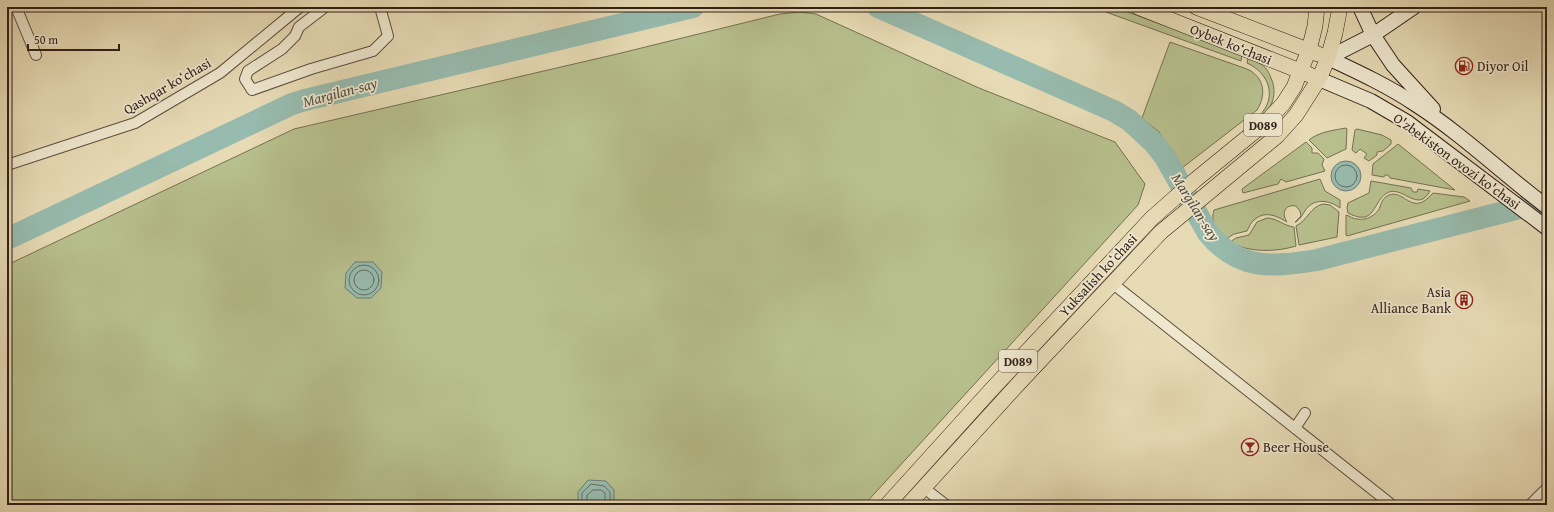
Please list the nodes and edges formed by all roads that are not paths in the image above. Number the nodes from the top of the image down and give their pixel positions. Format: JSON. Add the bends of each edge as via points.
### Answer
{"nodes":[{"id":1,"x":16,"y":7,"type":"edge"},
{"id":2,"x":300,"y":7,"type":"edge"},
{"id":3,"x":325,"y":7,"type":"edge"},
{"id":4,"x":380,"y":7,"type":"edge"},
{"id":5,"x":1138,"y":7,"type":"edge"},
{"id":6,"x":1196,"y":7,"type":"edge"},
{"id":7,"x":1317,"y":7,"type":"edge"},
{"id":8,"x":1340,"y":7,"type":"edge"},
{"id":9,"x":1360,"y":7,"type":"edge"},
{"id":10,"x":1414,"y":7,"type":"edge"},
{"id":11,"x":288,"y":17,"type":"junction"},
{"id":12,"x":299,"y":27,"type":"junction"},
{"id":13,"x":1373,"y":35,"type":"junction"},
{"id":14,"x":1309,"y":50,"type":"junction"},
{"id":15,"x":36,"y":55,"type":"dead end"},
{"id":16,"x":1328,"y":58,"type":"junction"},
{"id":17,"x":1301,"y":72,"type":"junction"},
{"id":18,"x":1319,"y":79,"type":"junction"},
{"id":19,"x":1449,"y":128,"type":"junction"},
{"id":20,"x":7,"y":164,"type":"edge"},
{"id":21,"x":1547,"y":207,"type":"edge"},
{"id":22,"x":1545,"y":227,"type":"edge"},
{"id":23,"x":1112,"y":283,"type":"junction"},
{"id":24,"x":1306,"y":413,"type":"dead end"},
{"id":25,"x":1295,"y":428,"type":"junction"},
{"id":26,"x":924,"y":488,"type":"junction"},
{"id":27,"x":1547,"y":488,"type":"edge"},
{"id":28,"x":887,"y":505,"type":"edge"},
{"id":29,"x":908,"y":505,"type":"edge"},
{"id":30,"x":946,"y":505,"type":"edge"},
{"id":31,"x":1392,"y":505,"type":"edge"},
{"id":32,"x":1530,"y":505,"type":"edge"}],
"edges":[{"from":1,"to":15,"type":"street"},
{"from":2,"to":11,"type":"street","name":"Qashqar koʻchasi"},
{"from":3,"to":12,"type":"street"},
{"from":4,"to":12,"type":"street","via":[[388,36],[373,51],[252,90],[245,79],[248,71],[282,49],[295,36]]},
{"from":5,"to":17,"type":"main road","name":"Oybek ko‘chasi"},
{"from":6,"to":14,"type":"main road","name":"Oybek ko‘chasi"},
{"from":7,"to":14,"type":"main road","name":"Yuksalish koʻchasi"},
{"from":8,"to":16,"type":"main road","name":"Yuksalish koʻchasi"},
{"from":9,"to":13,"type":"main road"},
{"from":10,"to":13,"type":"main road"},
{"from":11,"to":12,"type":"street"},
{"from":11,"to":20,"type":"street","name":"Qashqar koʻchasi","via":[[220,73],[135,123]]},
{"from":13,"to":16,"type":"main road"},
{"from":13,"to":19,"type":"main road","via":[[1393,65]]},
{"from":14,"to":16,"type":"main road","name":"Oybek ko‘chasi"},
{"from":14,"to":17,"type":"main road","name":"Yuksalish koʻchasi","number":"D089"},
{"from":16,"to":18,"type":"main road","name":"Yuksalish koʻchasi"},
{"from":16,"to":19,"type":"main road","name":"O'zbekiston ovozi ko'chasi","via":[[1380,83]]},
{"from":17,"to":18,"type":"main road","name":"Oybek ko‘chasi"},
{"from":17,"to":28,"type":"main road","name":"Yuksalish koʻchasi","number":"D089","via":[[1287,99],[1266,123],[1152,218]]},
{"from":18,"to":22,"type":"main road","name":"O'zbekiston ovozi ko'chasi","via":[[1371,101],[1407,122]]},
{"from":18,"to":23,"type":"main road","name":"Yuksalish koʻchasi","number":"D089","via":[[1296,115],[1277,136],[1161,232]]},
{"from":19,"to":21,"type":"main road","name":"O'zbekiston ovozi ko'chasi"},
{"from":23,"to":25,"type":"street"},
{"from":23,"to":26,"type":"main road","name":"Yuksalish koʻchasi","number":"D089"},
{"from":24,"to":25,"type":"street"},
{"from":25,"to":31,"type":"street"},
{"from":26,"to":29,"type":"main road","name":"Yuksalish koʻchasi","number":"D089"},
{"from":26,"to":30,"type":"street"},
{"from":27,"to":32,"type":"street"}]}
